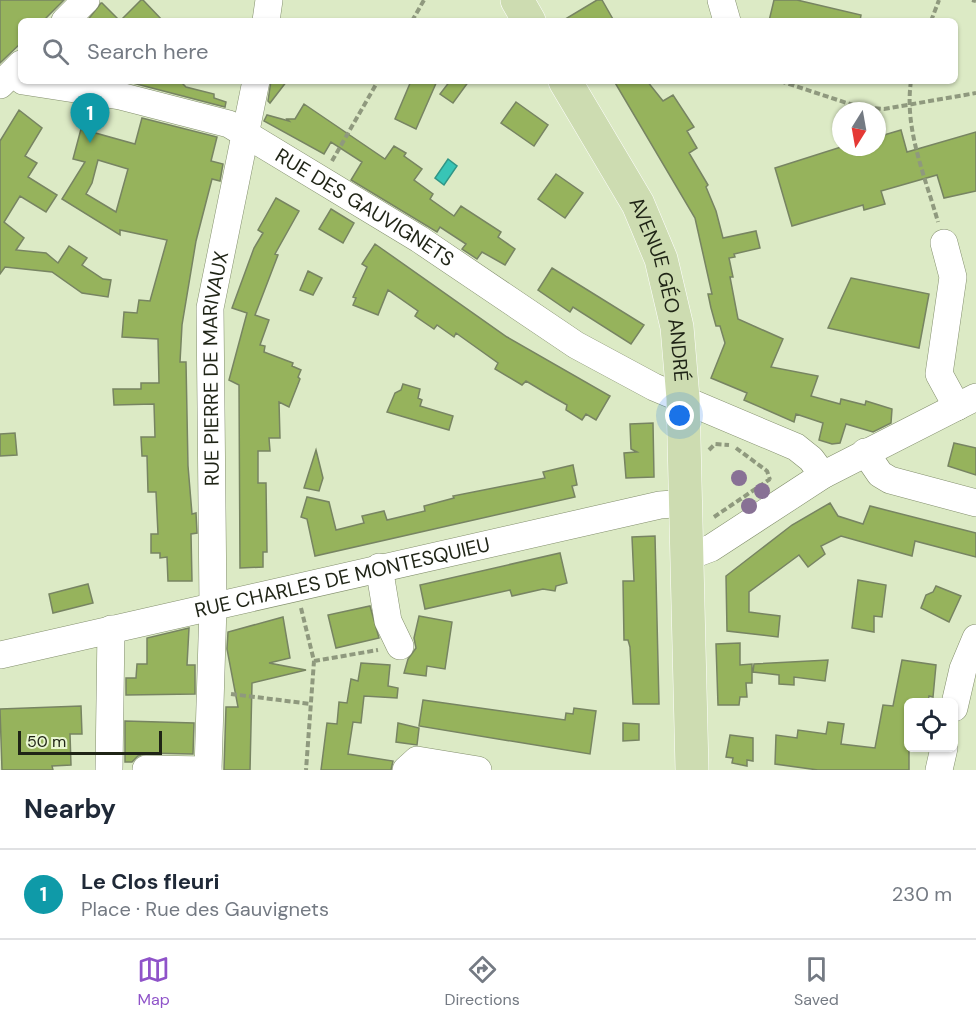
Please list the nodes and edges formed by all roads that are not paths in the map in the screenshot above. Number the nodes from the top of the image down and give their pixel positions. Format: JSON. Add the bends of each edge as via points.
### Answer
{"nodes":[{"id":1,"x":86,"y":0,"type":"edge"},
{"id":2,"x":269,"y":0,"type":"edge"},
{"id":3,"x":721,"y":0,"type":"edge"},
{"id":4,"x":68,"y":18,"type":"edge"},
{"id":5,"x":266,"y":18,"type":"edge"},
{"id":6,"x":726,"y":18,"type":"edge"},
{"id":7,"x":49,"y":84,"type":"edge"},
{"id":8,"x":255,"y":84,"type":"edge"},
{"id":9,"x":567,"y":84,"type":"edge"},
{"id":10,"x":247,"y":133,"type":"junction"},
{"id":11,"x":944,"y":243,"type":"road end"},
{"id":12,"x":683,"y":398,"type":"junction"},
{"id":13,"x":967,"y":402,"type":"edge"},
{"id":14,"x":865,"y":452,"type":"junction"},
{"id":15,"x":823,"y":475,"type":"junction"},
{"id":16,"x":976,"y":502,"type":"edge"},
{"id":17,"x":704,"y":508,"type":"junction"},
{"id":18,"x":687,"y":557,"type":"junction"},
{"id":19,"x":379,"y":567,"type":"junction"},
{"id":20,"x":213,"y":606,"type":"junction"},
{"id":21,"x":111,"y":629,"type":"junction"},
{"id":22,"x":976,"y":638,"type":"edge"},
{"id":23,"x":400,"y":646,"type":"road end"},
{"id":24,"x":0,"y":655,"type":"edge"},
{"id":25,"x":956,"y":698,"type":"edge"},
{"id":26,"x":943,"y":752,"type":"edge"},
{"id":27,"x":146,"y":769,"type":"edge"},
{"id":28,"x":109,"y":770,"type":"edge"},
{"id":29,"x":208,"y":770,"type":"edge"},
{"id":30,"x":406,"y":770,"type":"edge"},
{"id":31,"x":478,"y":770,"type":"edge"},
{"id":32,"x":692,"y":770,"type":"edge"},
{"id":33,"x":939,"y":770,"type":"edge"}],
"edges":[{"from":1,"to":4,"type":"street"},
{"from":2,"to":5,"type":"street"},
{"from":3,"to":6,"type":"street"},
{"from":7,"to":10,"type":"street","name":"RUE DES GAUVIGNETS","via":[[120,96],[229,124]]},
{"from":8,"to":10,"type":"street","name":"RUE PIERRE DE MARIVAUX"},
{"from":9,"to":12,"type":"main road","name":"AVENUE GÉO ANDRÉ","via":[[638,204],[661,259],[677,327]]},
{"from":10,"to":12,"type":"street","name":"RUE DES GAUVIGNETS","via":[[419,239],[576,345],[654,387]]},
{"from":10,"to":20,"type":"street","name":"RUE PIERRE DE MARIVAUX","via":[[210,308]]},
{"from":11,"to":13,"type":"street","via":[[953,277],[939,374]]},
{"from":12,"to":15,"type":"street","name":"RUE DES GAUVIGNETS","via":[[796,447]]},
{"from":12,"to":17,"type":"main road","name":"AVENUE GÉO ANDRÉ"},
{"from":13,"to":14,"type":"street"},
{"from":14,"to":15,"type":"street"},
{"from":14,"to":16,"type":"street","via":[[880,474],[890,480]]},
{"from":15,"to":18,"type":"street","via":[[711,548]]},
{"from":17,"to":18,"type":"main road","name":"AVENUE GÉO ANDRÉ"},
{"from":17,"to":19,"type":"street","name":"RUE CHARLES DE MONTESQUIEU","via":[[660,505]]},
{"from":18,"to":32,"type":"main road","name":"AVENUE GÉO ANDRÉ"},
{"from":19,"to":20,"type":"street","name":"RUE CHARLES DE MONTESQUIEU"},
{"from":19,"to":23,"type":"street","via":[[388,621]]},
{"from":20,"to":21,"type":"street","name":"RUE CHARLES DE MONTESQUIEU"},
{"from":20,"to":29,"type":"street","name":"RUE PIERRE DE MARIVAUX"},
{"from":21,"to":24,"type":"street","name":"RUE CHARLES DE MONTESQUIEU"},
{"from":21,"to":28,"type":"street"},
{"from":22,"to":25,"type":"street"},
{"from":26,"to":33,"type":"street"},
{"from":27,"to":29,"type":"street"},
{"from":30,"to":31,"type":"street","via":[[417,760]]}]}
